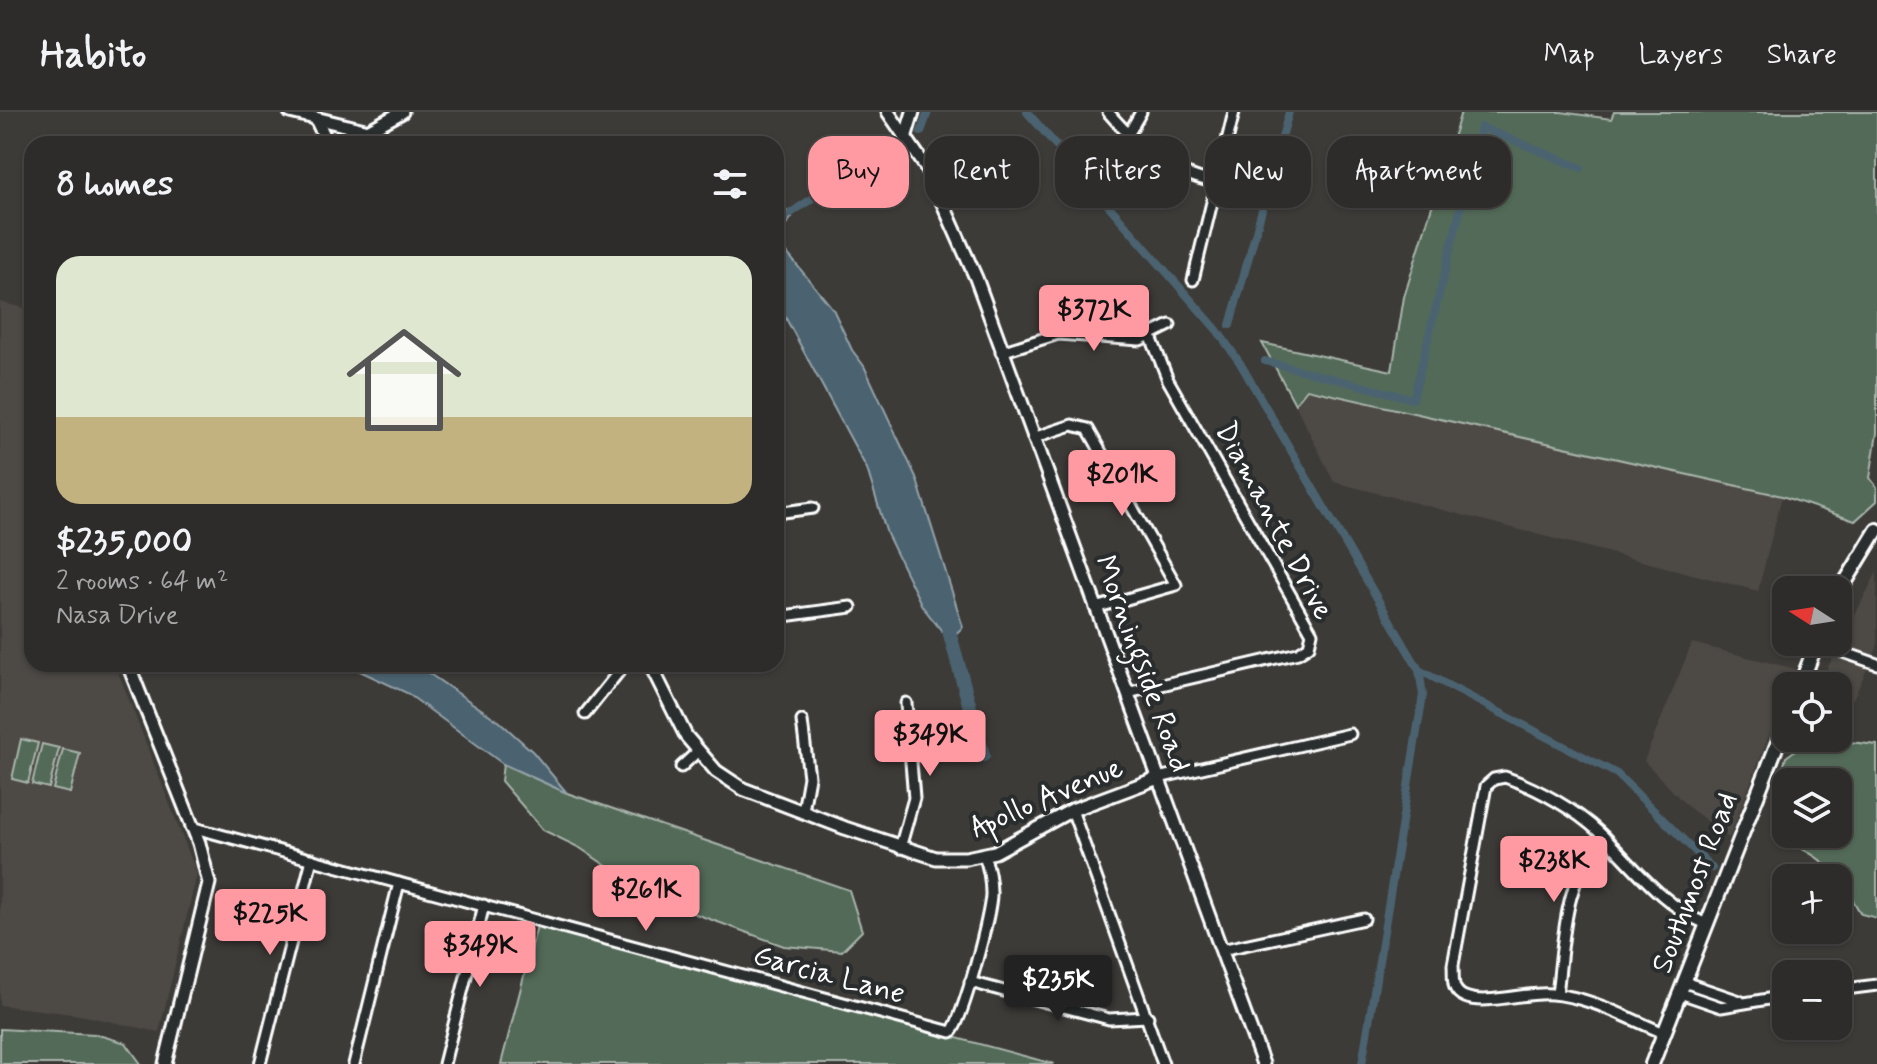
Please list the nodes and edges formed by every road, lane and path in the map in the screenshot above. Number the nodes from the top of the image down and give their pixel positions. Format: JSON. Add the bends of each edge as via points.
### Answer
{"nodes":[{"id":1,"x":290,"y":112,"type":"edge"},
{"id":2,"x":402,"y":112,"type":"edge"},
{"id":3,"x":888,"y":112,"type":"edge"},
{"id":4,"x":913,"y":112,"type":"edge"},
{"id":5,"x":1108,"y":112,"type":"edge"},
{"id":6,"x":1141,"y":112,"type":"edge"},
{"id":7,"x":1234,"y":112,"type":"edge"},
{"id":8,"x":315,"y":118,"type":"junction"},
{"id":9,"x":369,"y":131,"type":"junction"},
{"id":10,"x":906,"y":135,"type":"junction"},
{"id":11,"x":1128,"y":135,"type":"junction"},
{"id":12,"x":324,"y":136,"type":"edge"},
{"id":13,"x":359,"y":136,"type":"edge"},
{"id":14,"x":377,"y":136,"type":"edge"},
{"id":15,"x":1228,"y":136,"type":"edge"},
{"id":16,"x":1205,"y":179,"type":"edge"},
{"id":17,"x":1210,"y":208,"type":"edge"},
{"id":18,"x":1193,"y":280,"type":"dead end"},
{"id":19,"x":1170,"y":325,"type":"dead end"},
{"id":20,"x":1151,"y":337,"type":"junction"},
{"id":21,"x":1001,"y":352,"type":"junction"},
{"id":22,"x":1033,"y":438,"type":"junction"},
{"id":23,"x":813,"y":508,"type":"dead end"},
{"id":24,"x":784,"y":512,"type":"edge"},
{"id":25,"x":1877,"y":530,"type":"edge"},
{"id":26,"x":1849,"y":576,"type":"edge"},
{"id":27,"x":851,"y":607,"type":"dead end"},
{"id":28,"x":1095,"y":608,"type":"junction"},
{"id":29,"x":784,"y":616,"type":"edge"},
{"id":30,"x":1852,"y":655,"type":"edge"},
{"id":31,"x":1877,"y":664,"type":"edge"},
{"id":32,"x":131,"y":672,"type":"edge"},
{"id":33,"x":619,"y":672,"type":"edge"},
{"id":34,"x":654,"y":672,"type":"edge"},
{"id":35,"x":1127,"y":693,"type":"junction"},
{"id":36,"x":906,"y":703,"type":"dead end"},
{"id":37,"x":585,"y":714,"type":"dead end"},
{"id":38,"x":802,"y":721,"type":"dead end"},
{"id":39,"x":1350,"y":734,"type":"dead end"},
{"id":40,"x":697,"y":752,"type":"junction"},
{"id":41,"x":1774,"y":752,"type":"edge"},
{"id":42,"x":681,"y":767,"type":"dead end"},
{"id":43,"x":1158,"y":778,"type":"junction"},
{"id":44,"x":1072,"y":810,"type":"junction"},
{"id":45,"x":803,"y":811,"type":"junction"},
{"id":46,"x":191,"y":827,"type":"junction"},
{"id":47,"x":1604,"y":837,"type":"junction"},
{"id":48,"x":900,"y":848,"type":"junction"},
{"id":49,"x":984,"y":855,"type":"junction"},
{"id":50,"x":312,"y":859,"type":"junction"},
{"id":51,"x":399,"y":883,"type":"junction"},
{"id":52,"x":484,"y":905,"type":"junction"},
{"id":53,"x":1364,"y":919,"type":"dead end"},
{"id":54,"x":1706,"y":924,"type":"junction"},
{"id":55,"x":1221,"y":950,"type":"junction"},
{"id":56,"x":970,"y":982,"type":"junction"},
{"id":57,"x":1877,"y":985,"type":"edge"},
{"id":58,"x":1682,"y":988,"type":"junction"},
{"id":59,"x":1852,"y":988,"type":"edge"},
{"id":60,"x":1557,"y":994,"type":"junction"},
{"id":61,"x":1772,"y":998,"type":"edge"},
{"id":62,"x":1148,"y":1017,"type":"junction"},
{"id":63,"x":1664,"y":1033,"type":"junction"},
{"id":64,"x":165,"y":1064,"type":"edge"},
{"id":65,"x":260,"y":1064,"type":"edge"},
{"id":66,"x":354,"y":1064,"type":"edge"},
{"id":67,"x":444,"y":1064,"type":"edge"},
{"id":68,"x":1163,"y":1064,"type":"edge"},
{"id":69,"x":1263,"y":1064,"type":"edge"},
{"id":70,"x":1652,"y":1064,"type":"edge"}],
"edges":[{"from":1,"to":8,"type":"street"},
{"from":2,"to":9,"type":"street"},
{"from":3,"to":10,"type":"street","name":"Morningside Road"},
{"from":4,"to":10,"type":"street"},
{"from":5,"to":11,"type":"street"},
{"from":6,"to":11,"type":"street"},
{"from":7,"to":15,"type":"street"},
{"from":8,"to":9,"type":"street"},
{"from":8,"to":12,"type":"street"},
{"from":9,"to":13,"type":"street"},
{"from":9,"to":14,"type":"street"},
{"from":10,"to":21,"type":"street","name":"Morningside Road","via":[[944,200]]},
{"from":11,"to":16,"type":"street","via":[[1163,166]]},
{"from":17,"to":18,"type":"street"},
{"from":19,"to":20,"type":"street"},
{"from":20,"to":21,"type":"street","via":[[1126,341],[1058,334]]},
{"from":20,"to":35,"type":"street","name":"Diamante Drive","via":[[1168,380],[1312,633],[1309,646],[1298,653]]},
{"from":21,"to":22,"type":"street","name":"Morningside Road"},
{"from":22,"to":28,"type":"street","name":"Morningside Road"},
{"from":22,"to":28,"type":"street","via":[[1072,425],[1088,429],[1176,585]]},
{"from":23,"to":24,"type":"street"},
{"from":25,"to":26,"type":"main road"},
{"from":27,"to":29,"type":"street"},
{"from":28,"to":35,"type":"street","name":"Morningside Road"},
{"from":30,"to":31,"type":"street"},
{"from":32,"to":46,"type":"street"},
{"from":33,"to":37,"type":"street"},
{"from":34,"to":40,"type":"street","name":"Apollo Avenue"},
{"from":35,"to":43,"type":"street","name":"Morningside Road"},
{"from":36,"to":48,"type":"street","via":[[914,798]]},
{"from":38,"to":45,"type":"street","via":[[809,777]]},
{"from":39,"to":43,"type":"street"},
{"from":40,"to":42,"type":"street"},
{"from":40,"to":45,"type":"street","name":"Apollo Avenue","via":[[743,789]]},
{"from":41,"to":54,"type":"main road","name":"Southmost Road"},
{"from":43,"to":44,"type":"street","name":"Apollo Avenue"},
{"from":43,"to":55,"type":"street","name":"Morningside Road"},
{"from":44,"to":49,"type":"street","name":"Apollo Avenue"},
{"from":44,"to":62,"type":"street"},
{"from":45,"to":48,"type":"street","name":"Apollo Avenue"},
{"from":46,"to":50,"type":"street","name":"Garcia Lane"},
{"from":46,"to":64,"type":"street","via":[[209,883]]},
{"from":47,"to":54,"type":"street","via":[[1668,903]]},
{"from":47,"to":60,"type":"street","via":[[1576,879]]},
{"from":47,"to":60,"type":"street","via":[[1511,779],[1500,777],[1486,786],[1453,965],[1454,987],[1469,999]]},
{"from":48,"to":49,"type":"street","name":"Apollo Avenue","via":[[936,858]]},
{"from":49,"to":56,"type":"street","name":"Garcia Lane","via":[[991,902]]},
{"from":50,"to":51,"type":"street","name":"Garcia Lane"},
{"from":50,"to":65,"type":"street"},
{"from":51,"to":52,"type":"street","name":"Garcia Lane"},
{"from":51,"to":66,"type":"street"},
{"from":52,"to":56,"type":"street","name":"Garcia Lane","via":[[941,1031],[957,1026]]},
{"from":52,"to":67,"type":"street"},
{"from":53,"to":55,"type":"street"},
{"from":54,"to":58,"type":"main road","name":"Southmost Road"},
{"from":55,"to":69,"type":"street","name":"Morningside Road"},
{"from":56,"to":62,"type":"street","via":[[1109,1019]]},
{"from":57,"to":59,"type":"street"},
{"from":58,"to":61,"type":"street","via":[[1721,1007]]},
{"from":58,"to":63,"type":"main road","name":"Southmost Road"},
{"from":60,"to":63,"type":"street"},
{"from":62,"to":68,"type":"street"},
{"from":63,"to":70,"type":"main road","name":"Southmost Road"}]}
